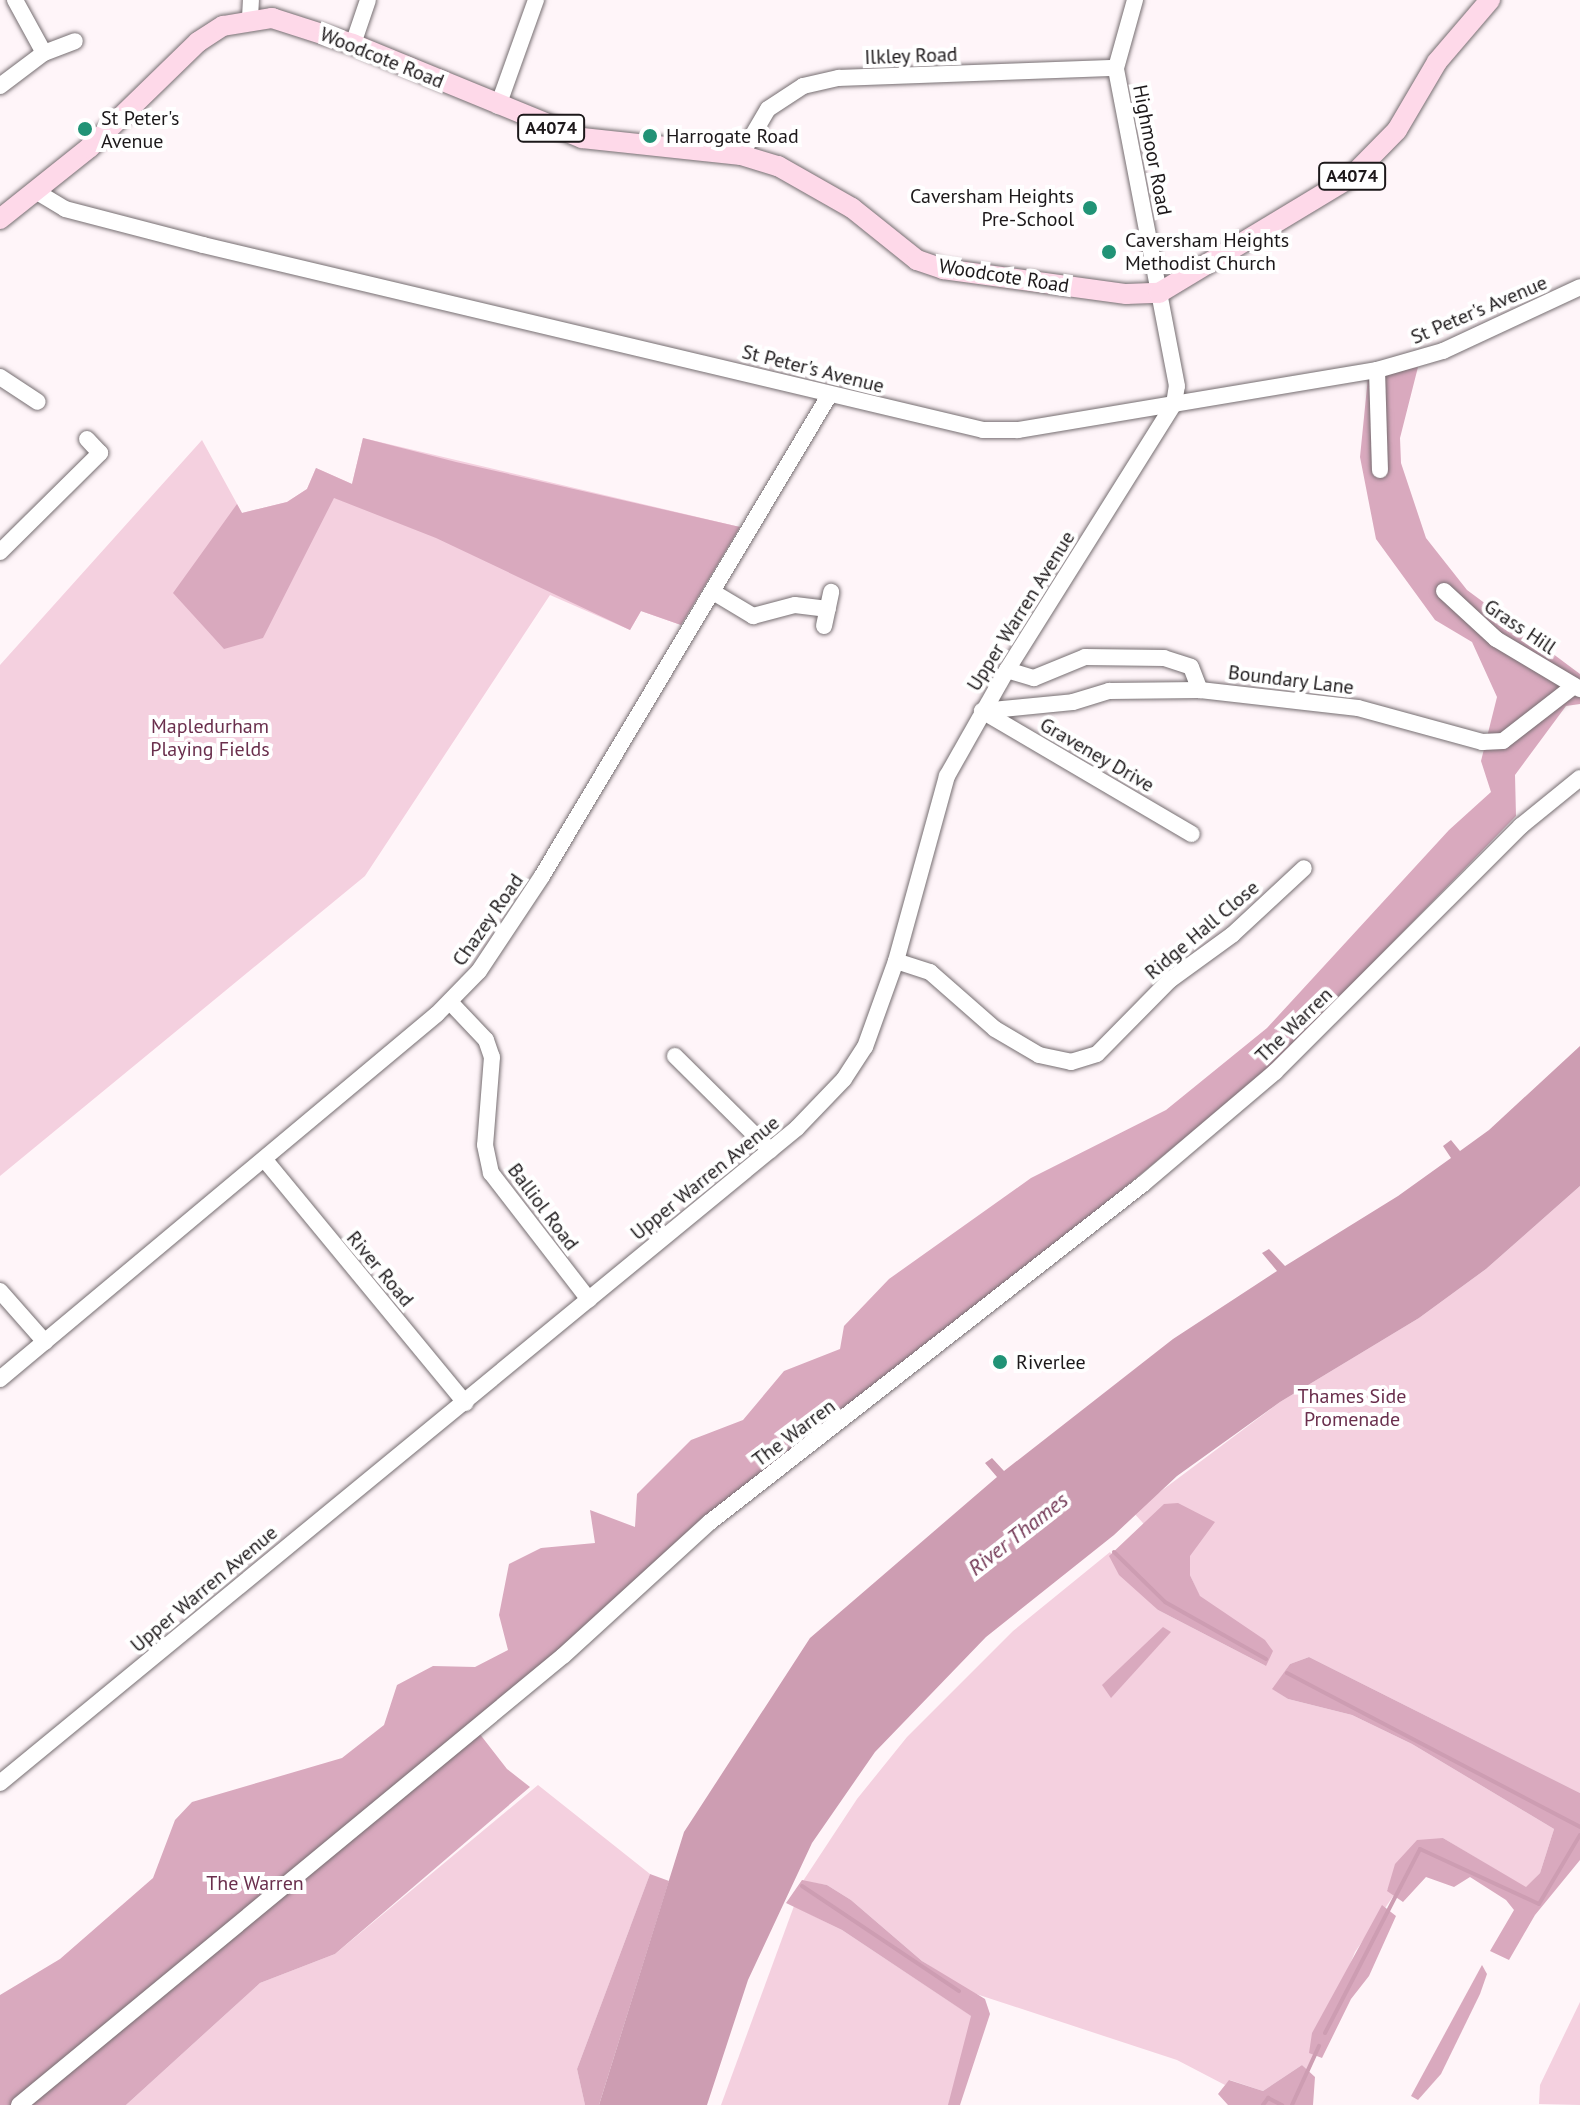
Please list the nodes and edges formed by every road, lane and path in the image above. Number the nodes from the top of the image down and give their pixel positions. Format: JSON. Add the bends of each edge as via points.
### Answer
{"nodes":[{"id":1,"x":15,"y":0,"type":"edge"},
{"id":2,"x":368,"y":0,"type":"edge"},
{"id":3,"x":536,"y":0,"type":"edge"},
{"id":4,"x":1135,"y":0,"type":"edge"},
{"id":5,"x":1490,"y":0,"type":"edge"},
{"id":6,"x":250,"y":9,"type":"edge"},
{"id":7,"x":75,"y":41,"type":"dead end"},
{"id":8,"x":353,"y":44,"type":"junction"},
{"id":9,"x":44,"y":53,"type":"junction"},
{"id":10,"x":1116,"y":68,"type":"junction"},
{"id":11,"x":0,"y":86,"type":"edge"},
{"id":12,"x":498,"y":106,"type":"junction"},
{"id":13,"x":741,"y":155,"type":"junction"},
{"id":14,"x":37,"y":192,"type":"junction"},
{"id":15,"x":0,"y":219,"type":"edge"},
{"id":16,"x":1580,"y":287,"type":"edge"},
{"id":17,"x":1159,"y":293,"type":"junction"},
{"id":18,"x":1377,"y":370,"type":"junction"},
{"id":19,"x":0,"y":377,"type":"edge"},
{"id":20,"x":830,"y":394,"type":"junction"},
{"id":21,"x":38,"y":402,"type":"dead end"},
{"id":22,"x":1174,"y":404,"type":"junction"},
{"id":23,"x":87,"y":439,"type":"dead end"},
{"id":24,"x":1380,"y":470,"type":"dead end"},
{"id":25,"x":0,"y":552,"type":"edge"},
{"id":26,"x":1444,"y":591,"type":"dead end"},
{"id":27,"x":713,"y":592,"type":"junction"},
{"id":28,"x":831,"y":592,"type":"dead end"},
{"id":29,"x":1007,"y":670,"type":"junction"},
{"id":30,"x":1577,"y":688,"type":"edge"},
{"id":31,"x":1200,"y":690,"type":"junction"},
{"id":32,"x":982,"y":711,"type":"junction"},
{"id":33,"x":1580,"y":778,"type":"edge"},
{"id":34,"x":1192,"y":834,"type":"dead end"},
{"id":35,"x":1300,"y":876,"type":"dead end"},
{"id":36,"x":896,"y":961,"type":"junction"},
{"id":37,"x":450,"y":1002,"type":"junction"},
{"id":38,"x":675,"y":1056,"type":"dead end"},
{"id":39,"x":770,"y":1150,"type":"junction"},
{"id":40,"x":265,"y":1160,"type":"junction"},
{"id":41,"x":0,"y":1291,"type":"edge"},
{"id":42,"x":589,"y":1300,"type":"junction"},
{"id":43,"x":45,"y":1342,"type":"junction"},
{"id":44,"x":0,"y":1379,"type":"edge"},
{"id":45,"x":465,"y":1403,"type":"junction"},
{"id":46,"x":0,"y":1783,"type":"edge"},
{"id":47,"x":19,"y":2105,"type":"edge"}],
"edges":[{"from":1,"to":9,"type":"street"},
{"from":2,"to":8,"type":"street"},
{"from":3,"to":12,"type":"street"},
{"from":4,"to":10,"type":"street","name":"Highmoor Road"},
{"from":5,"to":17,"type":"main road","number":"A4074","via":[[1455,36],[1397,130],[1350,178]]},
{"from":6,"to":8,"type":"main road","name":"Woodcote Road","number":"A4074"},
{"from":6,"to":14,"type":"main road","name":"Woodcote Road","number":"A4074","via":[[198,42]]},
{"from":7,"to":9,"type":"street"},
{"from":8,"to":12,"type":"main road","name":"Woodcote Road","number":"A4074"},
{"from":9,"to":11,"type":"street"},
{"from":10,"to":13,"type":"street","name":"Ilkley Road","via":[[839,78],[803,86],[768,109]]},
{"from":10,"to":17,"type":"street","name":"Highmoor Road"},
{"from":12,"to":13,"type":"main road","name":"Woodcote Road","number":"A4074","via":[[582,138]]},
{"from":13,"to":17,"type":"main road","name":"Woodcote Road","number":"A4074","via":[[814,182],[890,242],[943,269],[1126,294]]},
{"from":14,"to":15,"type":"main road","name":"Woodcote Road","number":"A4074"},
{"from":14,"to":20,"type":"street","name":"St Peter's Avenue","via":[[65,209],[203,245]]},
{"from":16,"to":18,"type":"street","name":"St Peter's Avenue","via":[[1443,351]]},
{"from":17,"to":22,"type":"street","name":"Highmoor Road","via":[[1177,386]]},
{"from":18,"to":22,"type":"street","name":"St Peter's Avenue"},
{"from":18,"to":24,"type":"street"},
{"from":19,"to":21,"type":"street"},
{"from":20,"to":22,"type":"street","name":"St Peter's Avenue","via":[[983,430],[1018,430]]},
{"from":20,"to":27,"type":"street","name":"Chazey Road"},
{"from":22,"to":29,"type":"street","name":"Upper Warren Avenue"},
{"from":23,"to":25,"type":"street","via":[[106,458]]},
{"from":26,"to":30,"type":"street","name":"Grass Hill","via":[[1496,639]]},
{"from":27,"to":28,"type":"street","via":[[753,616],[795,605],[826,618]]},
{"from":27,"to":37,"type":"street","name":"Chazey Road","via":[[502,941]]},
{"from":29,"to":31,"type":"street","via":[[1034,678],[1085,657],[1164,658],[1191,667]]},
{"from":29,"to":32,"type":"street","name":"Upper Warren Avenue"},
{"from":30,"to":31,"type":"street","name":"Boundary Lane","via":[[1518,733],[1503,741],[1482,742],[1358,708]]},
{"from":31,"to":32,"type":"street","name":"Boundary Lane","via":[[1109,691],[1073,702]]},
{"from":32,"to":34,"type":"street","name":"Graveney Drive"},
{"from":32,"to":36,"type":"street","name":"Upper Warren Avenue","via":[[947,776]]},
{"from":33,"to":47,"type":"street","name":"The Warren","via":[[1521,826],[1275,1072],[1106,1213],[710,1522],[563,1656]]},
{"from":35,"to":36,"type":"street","name":"Ridge Hall Close","via":[[1170,980],[1097,1054],[1071,1062],[1039,1055],[995,1029],[930,972]]},
{"from":36,"to":39,"type":"street","name":"Upper Warren Avenue","via":[[865,1047],[844,1079]]},
{"from":37,"to":40,"type":"street","name":"Chazey Road"},
{"from":37,"to":42,"type":"street","name":"Balliol Road","via":[[486,1040],[492,1057],[485,1145],[491,1173]]},
{"from":38,"to":39,"type":"street"},
{"from":39,"to":42,"type":"street","name":"Upper Warren Avenue"},
{"from":40,"to":43,"type":"street","name":"Chazey Road"},
{"from":40,"to":45,"type":"street","name":"River Road"},
{"from":41,"to":43,"type":"street"},
{"from":42,"to":45,"type":"street","name":"Upper Warren Avenue"},
{"from":43,"to":44,"type":"street","name":"Chazey Road"},
{"from":45,"to":46,"type":"street","name":"Upper Warren Avenue"}]}
